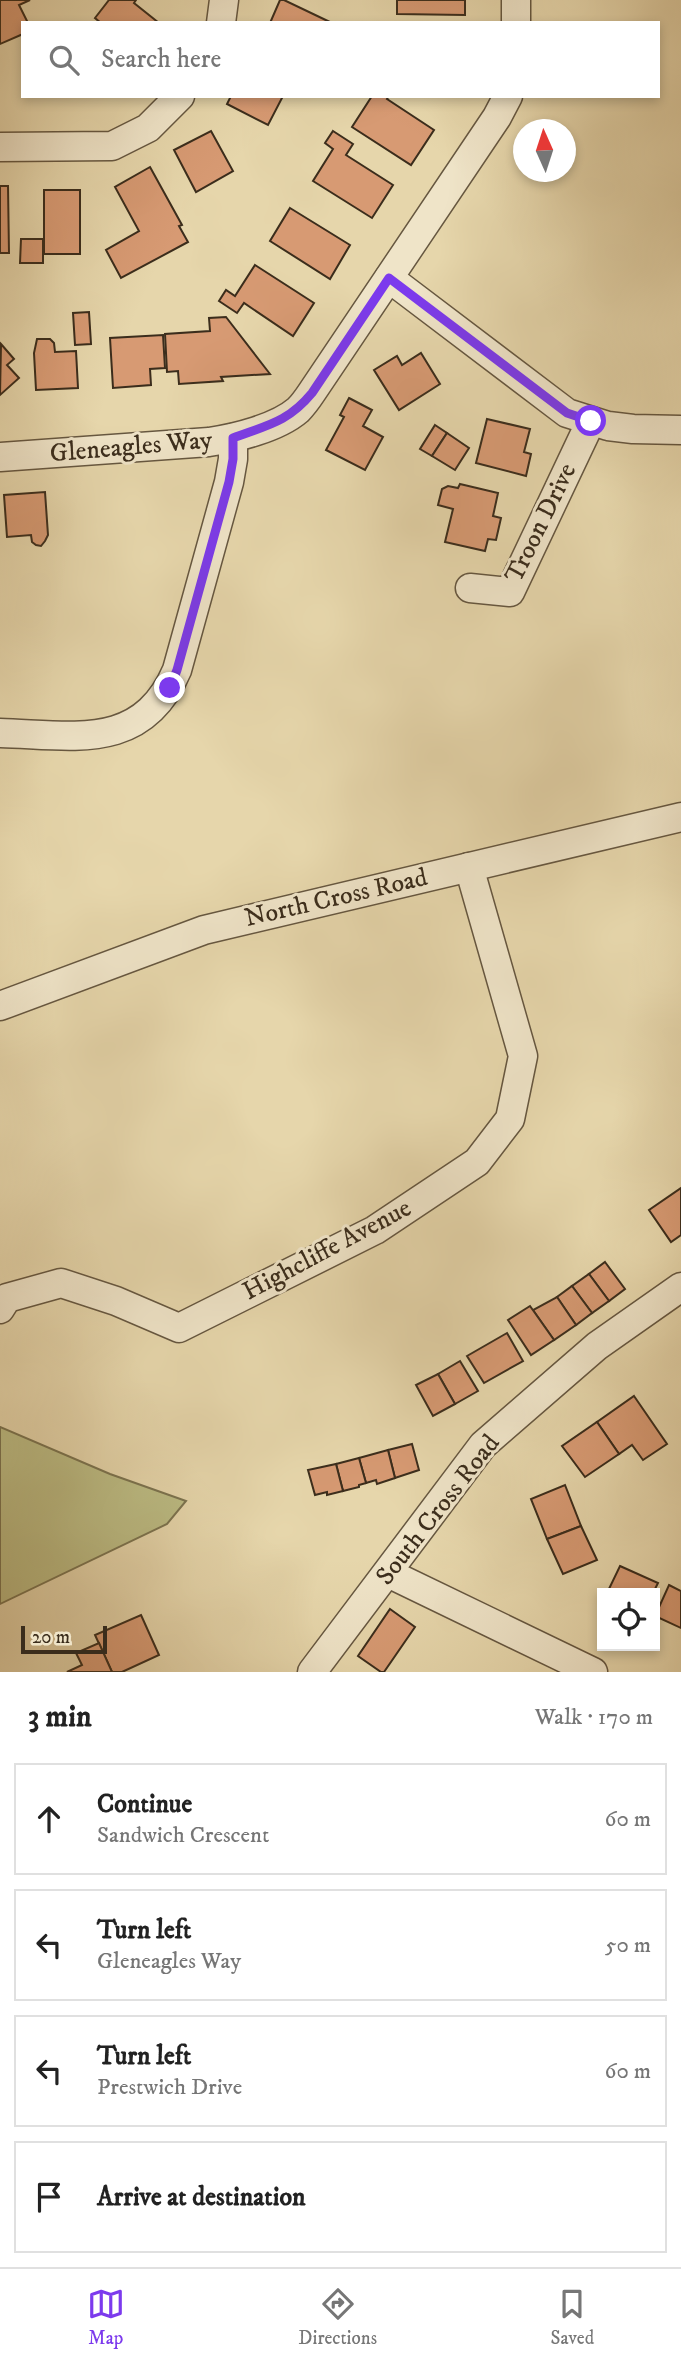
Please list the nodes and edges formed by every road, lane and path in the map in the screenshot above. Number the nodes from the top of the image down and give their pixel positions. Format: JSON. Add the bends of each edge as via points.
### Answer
{"nodes":[{"id":1,"x":223,"y":0,"type":"edge"},
{"id":2,"x":516,"y":0,"type":"edge"},
{"id":3,"x":221,"y":21,"type":"edge"},
{"id":4,"x":516,"y":21,"type":"edge"},
{"id":5,"x":178,"y":98,"type":"edge"},
{"id":6,"x":507,"y":98,"type":"edge"},
{"id":7,"x":0,"y":147,"type":"edge"},
{"id":8,"x":389,"y":278,"type":"junction"},
{"id":9,"x":591,"y":421,"type":"junction"},
{"id":10,"x":681,"y":430,"type":"edge"},
{"id":11,"x":233,"y":438,"type":"junction"},
{"id":12,"x":0,"y":457,"type":"edge"},
{"id":13,"x":470,"y":588,"type":"dead end"},
{"id":14,"x":0,"y":733,"type":"edge"},
{"id":15,"x":681,"y":817,"type":"edge"},
{"id":16,"x":469,"y":867,"type":"junction"},
{"id":17,"x":0,"y":1006,"type":"edge"},
{"id":18,"x":681,"y":1287,"type":"edge"},
{"id":19,"x":0,"y":1309,"type":"edge"},
{"id":20,"x":388,"y":1573,"type":"junction"},
{"id":21,"x":313,"y":1672,"type":"edge"},
{"id":22,"x":593,"y":1672,"type":"edge"}],
"edges":[{"from":1,"to":3,"type":"street"},
{"from":2,"to":4,"type":"street"},
{"from":5,"to":7,"type":"street","via":[[148,128],[112,146]]},
{"from":6,"to":8,"type":"street","name":"Gleneagles Way"},
{"from":8,"to":9,"type":"street","via":[[567,413]]},
{"from":8,"to":11,"type":"street","name":"Gleneagles Way","via":[[298,410]]},
{"from":9,"to":10,"type":"street","via":[[633,429]]},
{"from":9,"to":13,"type":"street","name":"Troon Drive","via":[[510,592]]},
{"from":11,"to":12,"type":"street","name":"Gleneagles Way"},
{"from":11,"to":14,"type":"street","via":[[229,482],[170,688],[133,724],[109,733]]},
{"from":15,"to":16,"type":"street","name":"North Cross Road"},
{"from":16,"to":17,"type":"street","name":"North Cross Road","via":[[204,930]]},
{"from":16,"to":19,"type":"street","name":"Highcliffe Avenue","via":[[523,1056],[510,1119],[477,1162],[375,1230],[179,1328],[61,1283],[7,1298]]},
{"from":18,"to":20,"type":"street","name":"South Cross Road","via":[[597,1346],[483,1445]]},
{"from":20,"to":21,"type":"street","name":"South Cross Road"},
{"from":20,"to":22,"type":"street"}]}
